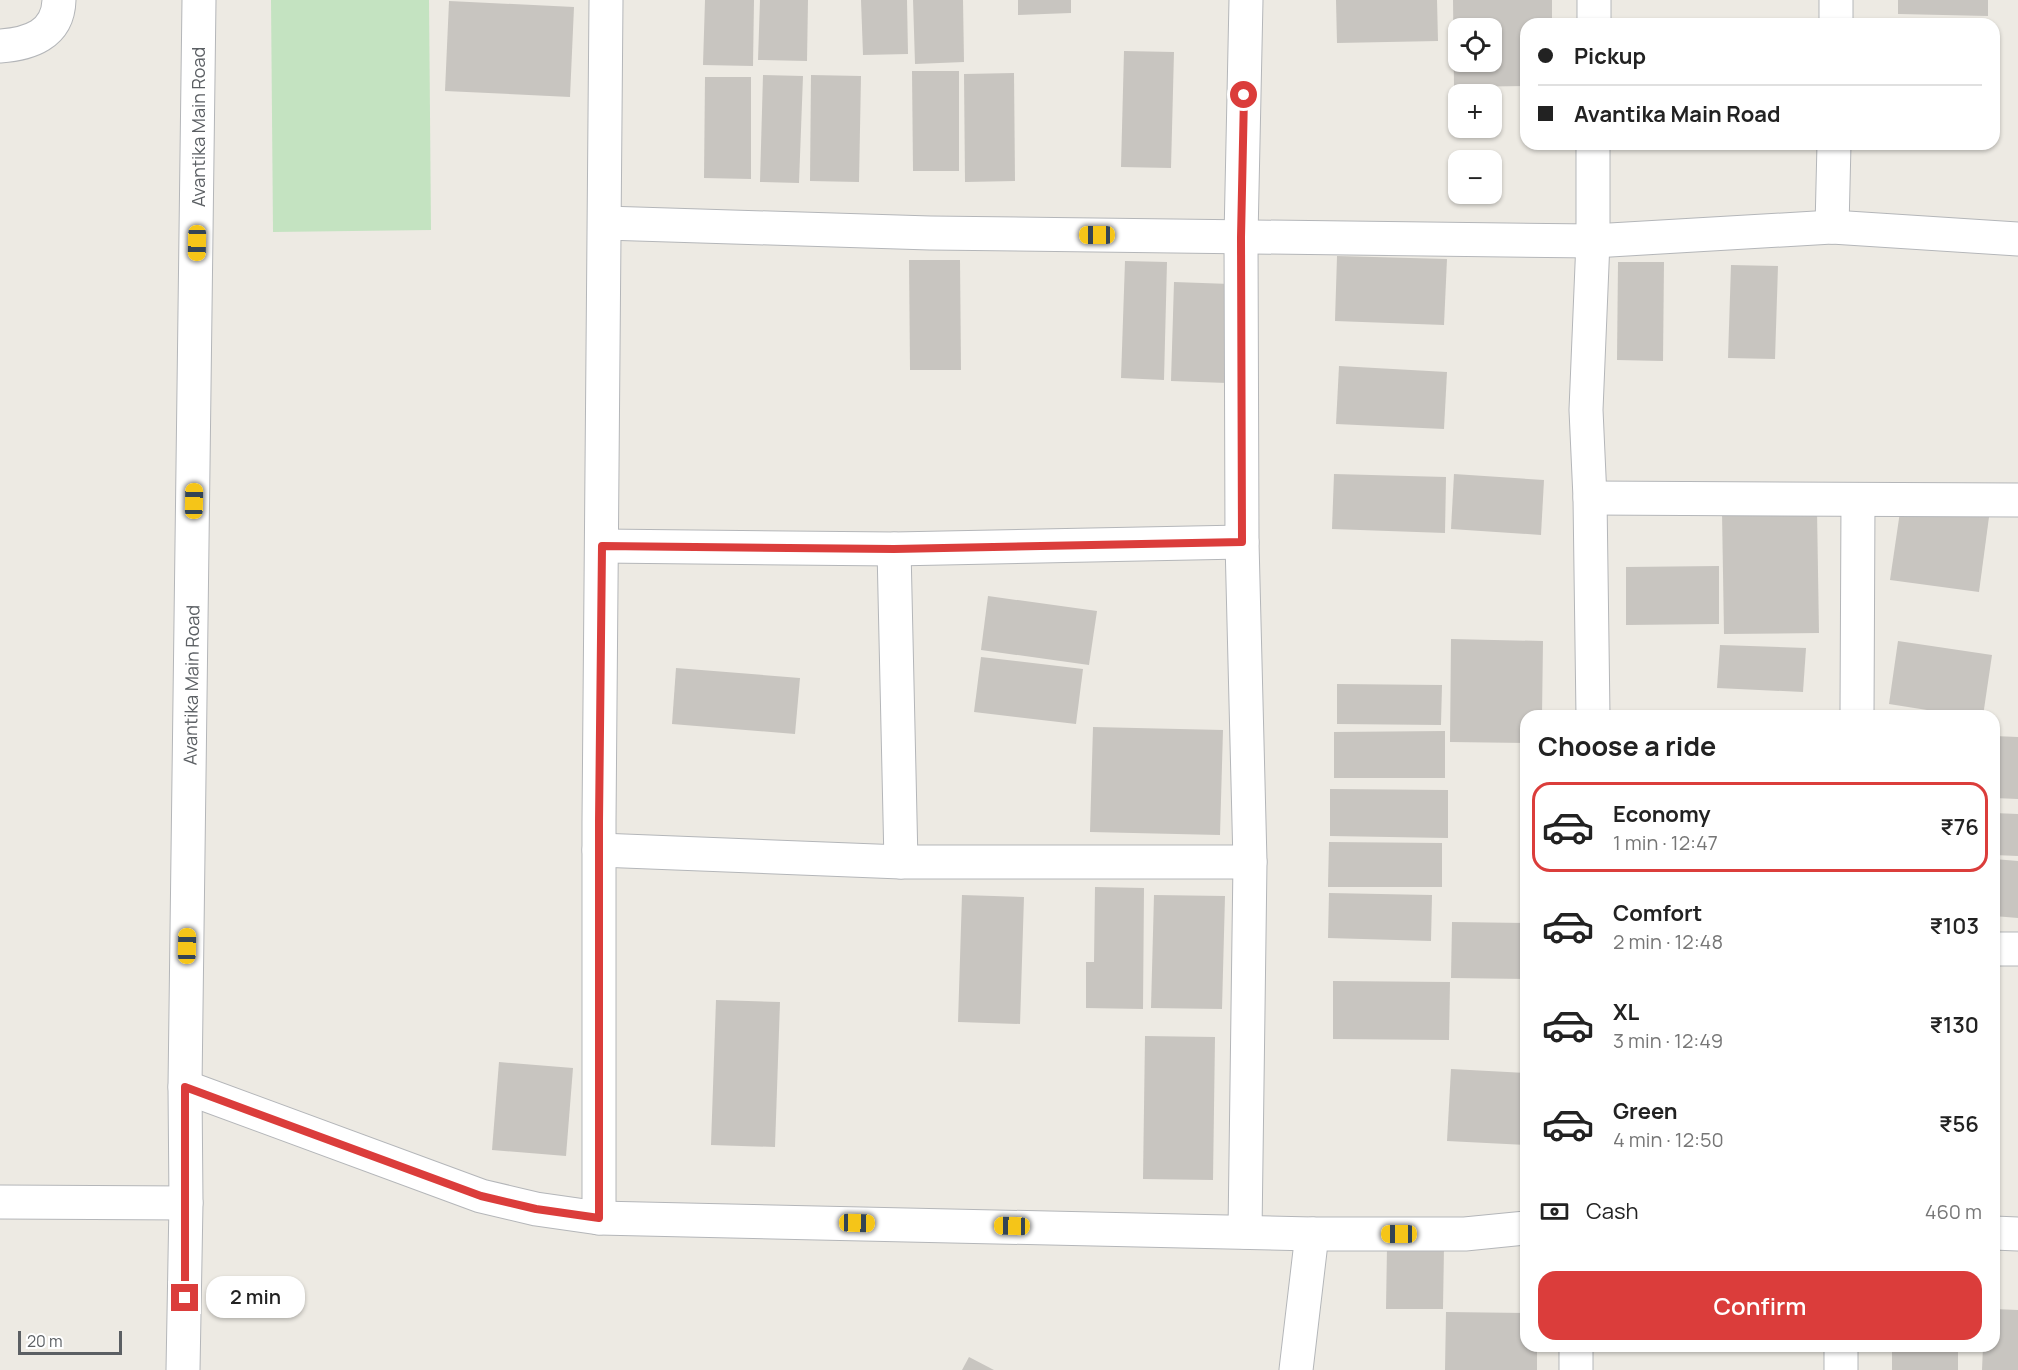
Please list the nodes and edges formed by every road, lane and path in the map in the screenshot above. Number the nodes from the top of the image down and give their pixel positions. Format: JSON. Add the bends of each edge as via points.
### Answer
{"nodes":[{"id":1,"x":59,"y":0,"type":"edge"},
{"id":2,"x":199,"y":0,"type":"edge"},
{"id":3,"x":606,"y":0,"type":"edge"},
{"id":4,"x":1246,"y":0,"type":"edge"},
{"id":5,"x":1594,"y":0,"type":"edge"},
{"id":6,"x":1836,"y":0,"type":"edge"},
{"id":7,"x":1594,"y":18,"type":"edge"},
{"id":8,"x":1836,"y":18,"type":"edge"},
{"id":9,"x":0,"y":46,"type":"edge"},
{"id":10,"x":1593,"y":150,"type":"edge"},
{"id":11,"x":1834,"y":150,"type":"edge"},
{"id":12,"x":605,"y":224,"type":"junction"},
{"id":13,"x":1832,"y":227,"type":"junction"},
{"id":14,"x":1241,"y":237,"type":"junction"},
{"id":15,"x":2018,"y":239,"type":"edge"},
{"id":16,"x":1593,"y":241,"type":"junction"},
{"id":17,"x":1590,"y":498,"type":"junction"},
{"id":18,"x":1858,"y":500,"type":"junction"},
{"id":19,"x":2018,"y":500,"type":"edge"},
{"id":20,"x":1242,"y":542,"type":"junction"},
{"id":21,"x":602,"y":546,"type":"junction"},
{"id":22,"x":894,"y":549,"type":"junction"},
{"id":23,"x":1593,"y":710,"type":"edge"},
{"id":24,"x":1857,"y":710,"type":"edge"},
{"id":25,"x":599,"y":850,"type":"junction"},
{"id":26,"x":902,"y":862,"type":"junction"},
{"id":27,"x":1251,"y":862,"type":"junction"},
{"id":28,"x":2000,"y":949,"type":"edge"},
{"id":29,"x":2018,"y":949,"type":"edge"},
{"id":30,"x":185,"y":1087,"type":"junction"},
{"id":31,"x":0,"y":1202,"type":"edge"},
{"id":32,"x":186,"y":1203,"type":"junction"},
{"id":33,"x":599,"y":1218,"type":"junction"},
{"id":34,"x":1520,"y":1229,"type":"edge"},
{"id":35,"x":1245,"y":1232,"type":"junction"},
{"id":36,"x":2000,"y":1233,"type":"edge"},
{"id":37,"x":1312,"y":1234,"type":"junction"},
{"id":38,"x":2018,"y":1234,"type":"edge"},
{"id":39,"x":1576,"y":1352,"type":"edge"},
{"id":40,"x":1841,"y":1352,"type":"edge"},
{"id":41,"x":183,"y":1370,"type":"edge"},
{"id":42,"x":1296,"y":1370,"type":"edge"},
{"id":43,"x":1576,"y":1370,"type":"edge"},
{"id":44,"x":1841,"y":1370,"type":"edge"}],
"edges":[{"from":1,"to":9,"type":"street","via":[[51,25],[36,39]]},
{"from":2,"to":30,"type":"street","name":"Avantika Main Road"},
{"from":3,"to":12,"type":"street"},
{"from":4,"to":14,"type":"street"},
{"from":5,"to":7,"type":"street"},
{"from":6,"to":8,"type":"street"},
{"from":10,"to":16,"type":"street"},
{"from":11,"to":13,"type":"street"},
{"from":12,"to":14,"type":"street"},
{"from":12,"to":21,"type":"street"},
{"from":13,"to":15,"type":"street"},
{"from":13,"to":16,"type":"street"},
{"from":14,"to":16,"type":"street"},
{"from":14,"to":20,"type":"street"},
{"from":16,"to":17,"type":"street","via":[[1586,410]]},
{"from":17,"to":18,"type":"street"},
{"from":17,"to":23,"type":"street"},
{"from":18,"to":19,"type":"street"},
{"from":18,"to":24,"type":"street"},
{"from":20,"to":22,"type":"street"},
{"from":20,"to":27,"type":"street"},
{"from":21,"to":22,"type":"street"},
{"from":21,"to":25,"type":"street"},
{"from":22,"to":26,"type":"street"},
{"from":25,"to":26,"type":"street"},
{"from":25,"to":33,"type":"street"},
{"from":26,"to":27,"type":"street"},
{"from":27,"to":35,"type":"street"},
{"from":28,"to":29,"type":"street"},
{"from":30,"to":32,"type":"street","name":"Avantika Main Road"},
{"from":30,"to":33,"type":"street","via":[[481,1196]]},
{"from":31,"to":32,"type":"street"},
{"from":32,"to":41,"type":"street","name":"Avantika Main Road"},
{"from":33,"to":35,"type":"street"},
{"from":34,"to":37,"type":"street","via":[[1465,1234]]},
{"from":35,"to":37,"type":"street"},
{"from":36,"to":38,"type":"street"},
{"from":37,"to":42,"type":"street"},
{"from":39,"to":43,"type":"street"},
{"from":40,"to":44,"type":"street"}]}
